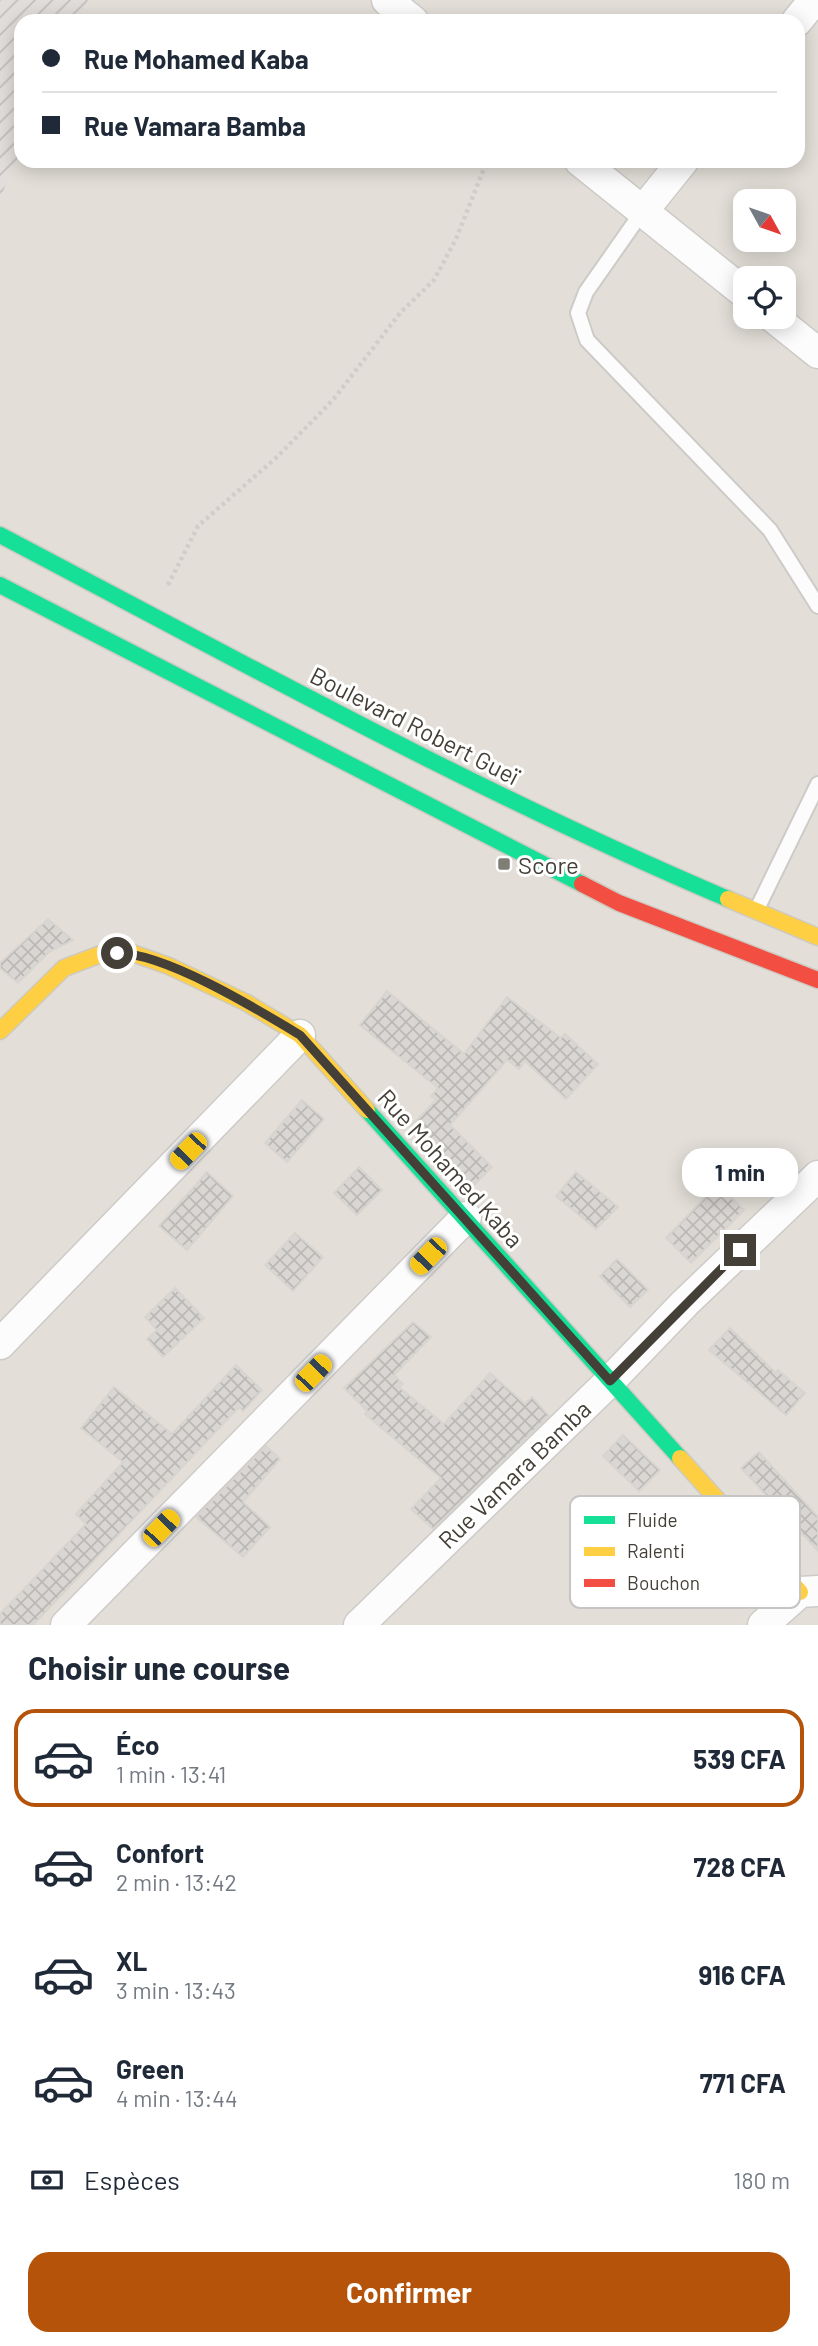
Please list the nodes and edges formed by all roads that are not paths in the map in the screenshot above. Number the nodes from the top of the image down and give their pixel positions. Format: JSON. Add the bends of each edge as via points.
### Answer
{"nodes":[{"id":1,"x":387,"y":0,"type":"edge"},
{"id":2,"x":814,"y":0,"type":"edge"},
{"id":3,"x":404,"y":14,"type":"edge"},
{"id":4,"x":803,"y":14,"type":"edge"},
{"id":5,"x":589,"y":168,"type":"edge"},
{"id":6,"x":677,"y":168,"type":"edge"},
{"id":7,"x":642,"y":212,"type":"junction"},
{"id":8,"x":733,"y":284,"type":"edge"},
{"id":9,"x":788,"y":329,"type":"edge"},
{"id":10,"x":818,"y":353,"type":"edge"},
{"id":11,"x":0,"y":535,"type":"edge"},
{"id":12,"x":0,"y":585,"type":"edge"},
{"id":13,"x":818,"y":606,"type":"edge"},
{"id":14,"x":818,"y":784,"type":"edge"},
{"id":15,"x":756,"y":911,"type":"junction"},
{"id":16,"x":818,"y":937,"type":"edge"},
{"id":17,"x":818,"y":980,"type":"edge"},
{"id":18,"x":0,"y":1031,"type":"edge"},
{"id":19,"x":300,"y":1035,"type":"junction"},
{"id":20,"x":818,"y":1176,"type":"edge"},
{"id":21,"x":466,"y":1217,"type":"junction"},
{"id":22,"x":0,"y":1344,"type":"edge"},
{"id":23,"x":610,"y":1381,"type":"junction"},
{"id":24,"x":719,"y":1496,"type":"edge"},
{"id":25,"x":786,"y":1608,"type":"edge"},
{"id":26,"x":66,"y":1625,"type":"edge"},
{"id":27,"x":359,"y":1625,"type":"edge"},
{"id":28,"x":763,"y":1625,"type":"edge"}],
"edges":[{"from":1,"to":3,"type":"street"},
{"from":2,"to":4,"type":"street"},
{"from":5,"to":7,"type":"street"},
{"from":6,"to":7,"type":"street"},
{"from":7,"to":8,"type":"street"},
{"from":7,"to":13,"type":"lane","via":[[586,292],[578,313],[587,340],[770,530]]},
{"from":9,"to":10,"type":"street"},
{"from":11,"to":15,"type":"main road","name":"Boulevard Robert Gueï","via":[[433,762]]},
{"from":12,"to":17,"type":"main road","via":[[619,903]]},
{"from":14,"to":15,"type":"lane"},
{"from":15,"to":16,"type":"main road","name":"Boulevard Robert Gueï"},
{"from":18,"to":19,"type":"main road","name":"Rue Mohamed Kaba","via":[[65,968],[101,954],[132,953],[247,1003]]},
{"from":19,"to":21,"type":"main road","name":"Rue Mohamed Kaba"},
{"from":19,"to":22,"type":"street"},
{"from":20,"to":23,"type":"street","name":"Rue Vamara Bamba"},
{"from":21,"to":23,"type":"main road","name":"Rue Mohamed Kaba"},
{"from":21,"to":26,"type":"street"},
{"from":23,"to":24,"type":"main road","name":"Rue Mohamed Kaba"},
{"from":23,"to":27,"type":"street","name":"Rue Vamara Bamba"},
{"from":25,"to":28,"type":"street"}]}
